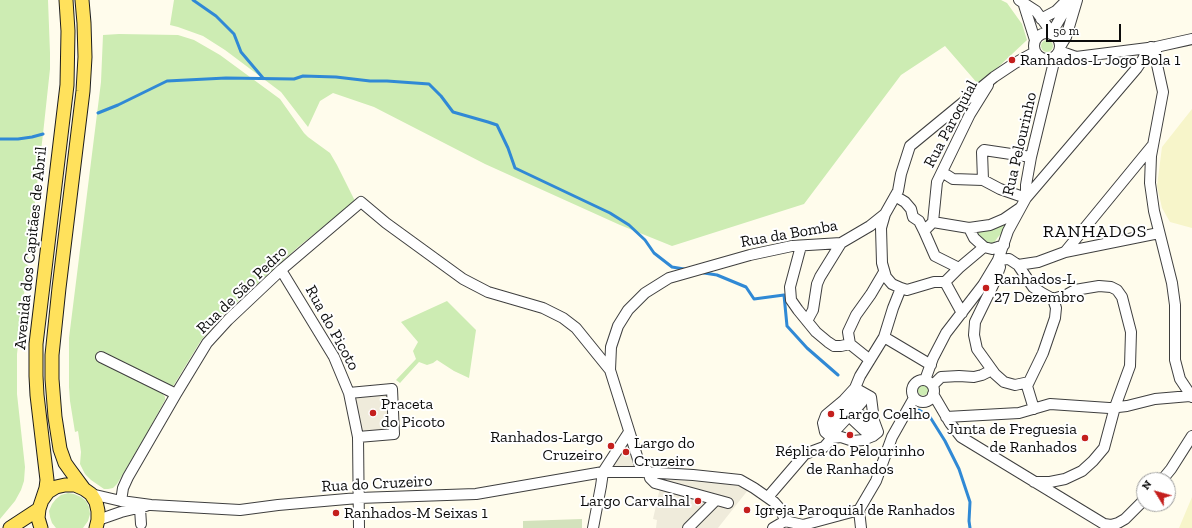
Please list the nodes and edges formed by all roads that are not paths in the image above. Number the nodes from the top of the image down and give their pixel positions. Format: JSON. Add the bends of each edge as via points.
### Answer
{"nodes":[{"id":1,"x":66,"y":0,"type":"edge"},
{"id":2,"x":82,"y":0,"type":"edge"},
{"id":3,"x":1066,"y":0,"type":"edge"},
{"id":4,"x":1071,"y":0,"type":"edge"},
{"id":5,"x":1077,"y":0,"type":"edge"},
{"id":6,"x":1022,"y":1,"type":"edge"},
{"id":7,"x":1042,"y":19,"type":"junction"},
{"id":8,"x":1051,"y":34,"type":"junction"},
{"id":9,"x":1192,"y":39,"type":"edge"},
{"id":10,"x":1035,"y":40,"type":"junction"},
{"id":11,"x":1154,"y":47,"type":"junction"},
{"id":12,"x":1035,"y":52,"type":"junction"},
{"id":13,"x":1057,"y":52,"type":"junction"},
{"id":14,"x":994,"y":77,"type":"junction"},
{"id":15,"x":1153,"y":144,"type":"junction"},
{"id":16,"x":1031,"y":157,"type":"junction"},
{"id":17,"x":942,"y":172,"type":"junction"},
{"id":18,"x":983,"y":180,"type":"junction"},
{"id":19,"x":895,"y":196,"type":"junction"},
{"id":20,"x":1024,"y":202,"type":"junction"},
{"id":21,"x":885,"y":214,"type":"junction"},
{"id":22,"x":933,"y":222,"type":"junction"},
{"id":23,"x":969,"y":228,"type":"junction"},
{"id":24,"x":924,"y":231,"type":"junction"},
{"id":25,"x":1159,"y":233,"type":"junction"},
{"id":26,"x":841,"y":243,"type":"junction"},
{"id":27,"x":1004,"y":245,"type":"junction"},
{"id":28,"x":802,"y":246,"type":"junction"},
{"id":29,"x":984,"y":247,"type":"junction"},
{"id":30,"x":1065,"y":252,"type":"junction"},
{"id":31,"x":998,"y":260,"type":"junction"},
{"id":32,"x":1018,"y":265,"type":"junction"},
{"id":33,"x":959,"y":268,"type":"junction"},
{"id":34,"x":281,"y":270,"type":"junction"},
{"id":35,"x":884,"y":272,"type":"junction"},
{"id":36,"x":946,"y":282,"type":"junction"},
{"id":37,"x":901,"y":288,"type":"junction"},
{"id":38,"x":1053,"y":299,"type":"junction"},
{"id":39,"x":962,"y":313,"type":"junction"},
{"id":40,"x":807,"y":321,"type":"junction"},
{"id":41,"x":884,"y":337,"type":"junction"},
{"id":42,"x":850,"y":344,"type":"junction"},
{"id":43,"x":101,"y":357,"type":"dead end"},
{"id":44,"x":870,"y":360,"type":"junction"},
{"id":45,"x":931,"y":365,"type":"junction"},
{"id":46,"x":610,"y":370,"type":"junction"},
{"id":47,"x":992,"y":370,"type":"junction"},
{"id":48,"x":1029,"y":382,"type":"junction"},
{"id":49,"x":930,"y":386,"type":"junction"},
{"id":50,"x":855,"y":388,"type":"junction"},
{"id":51,"x":349,"y":393,"type":"junction"},
{"id":52,"x":176,"y":394,"type":"junction"},
{"id":53,"x":1191,"y":396,"type":"edge"},
{"id":54,"x":914,"y":398,"type":"junction"},
{"id":55,"x":1115,"y":407,"type":"junction"},
{"id":56,"x":1034,"y":409,"type":"junction"},
{"id":57,"x":946,"y":417,"type":"junction"},
{"id":58,"x":629,"y":432,"type":"junction"},
{"id":59,"x":878,"y":432,"type":"junction"},
{"id":60,"x":1192,"y":436,"type":"edge"},
{"id":61,"x":358,"y":437,"type":"junction"},
{"id":62,"x":832,"y":437,"type":"junction"},
{"id":63,"x":892,"y":437,"type":"junction"},
{"id":64,"x":603,"y":472,"type":"junction"},
{"id":65,"x":645,"y":472,"type":"junction"},
{"id":66,"x":1169,"y":472,"type":"edge"},
{"id":67,"x":1034,"y":482,"type":"junction"},
{"id":68,"x":87,"y":491,"type":"junction"},
{"id":69,"x":768,"y":497,"type":"junction"},
{"id":70,"x":358,"y":498,"type":"junction"},
{"id":71,"x":716,"y":500,"type":"junction"},
{"id":72,"x":121,"y":501,"type":"junction"},
{"id":73,"x":728,"y":503,"type":"dead end"},
{"id":74,"x":40,"y":504,"type":"junction"},
{"id":75,"x":151,"y":505,"type":"junction"},
{"id":76,"x":140,"y":508,"type":"junction"},
{"id":77,"x":1136,"y":508,"type":"edge"},
{"id":78,"x":859,"y":510,"type":"junction"},
{"id":79,"x":785,"y":521,"type":"junction"},
{"id":80,"x":97,"y":524,"type":"edge"},
{"id":81,"x":141,"y":524,"type":"dead end"},
{"id":82,"x":10,"y":528,"type":"edge"},
{"id":83,"x":41,"y":528,"type":"edge"},
{"id":84,"x":359,"y":528,"type":"edge"},
{"id":85,"x":592,"y":528,"type":"edge"},
{"id":86,"x":688,"y":528,"type":"edge"},
{"id":87,"x":773,"y":528,"type":"edge"},
{"id":88,"x":861,"y":528,"type":"edge"}],
"edges":[{"from":1,"to":74,"type":"main road","name":"Avenida dos Capitães de Abril","via":[[67,85],[36,344],[36,389],[47,480]]},
{"from":2,"to":68,"type":"main road","name":"Avenida dos Capitães de Abril","via":[[85,57],[83,91],[59,288],[52,379],[60,449],[65,463]]},
{"from":3,"to":7,"type":"street","via":[[1056,11]]},
{"from":4,"to":8,"type":"street"},
{"from":5,"to":13,"type":"street","name":"Rua Pelourinho","via":[[1066,37]]},
{"from":6,"to":7,"type":"street"},
{"from":6,"to":10,"type":"street"},
{"from":7,"to":8,"type":"street"},
{"from":8,"to":10,"type":"street","via":[[1042,34]]},
{"from":8,"to":13,"type":"street","via":[[1058,40]]},
{"from":9,"to":11,"type":"street"},
{"from":10,"to":12,"type":"street"},
{"from":11,"to":13,"type":"street","via":[[1076,57]]},
{"from":11,"to":15,"type":"street","via":[[1163,92]]},
{"from":11,"to":20,"type":"street"},
{"from":12,"to":13,"type":"street","via":[[1044,59]]},
{"from":12,"to":14,"type":"street","name":"Rua da Bomba"},
{"from":13,"to":16,"type":"street","name":"Rua Pelourinho"},
{"from":14,"to":17,"type":"street","name":"Rua Paroquial","via":[[970,114]]},
{"from":14,"to":19,"type":"street","name":"Rua da Bomba","via":[[910,146]]},
{"from":15,"to":25,"type":"street","via":[[1150,156],[1150,183]]},
{"from":15,"to":30,"type":"street"},
{"from":16,"to":18,"type":"street","via":[[984,150]]},
{"from":16,"to":20,"type":"street","name":"Rua Pelourinho"},
{"from":17,"to":18,"type":"street","via":[[953,179]]},
{"from":17,"to":22,"type":"street","name":"Rua Paroquial","via":[[937,182]]},
{"from":18,"to":20,"type":"street"},
{"from":19,"to":21,"type":"street","name":"Rua da Bomba"},
{"from":19,"to":24,"type":"street","via":[[911,209]]},
{"from":20,"to":23,"type":"street","via":[[1004,219]]},
{"from":20,"to":27,"type":"street","name":"Rua Pelourinho","via":[[1008,231]]},
{"from":21,"to":26,"type":"street","name":"Rua da Bomba"},
{"from":21,"to":35,"type":"street","via":[[881,228]]},
{"from":22,"to":23,"type":"street"},
{"from":22,"to":24,"type":"street"},
{"from":23,"to":29,"type":"street","via":[[974,238]]},
{"from":24,"to":33,"type":"street","via":[[935,256]]},
{"from":25,"to":30,"type":"street"},
{"from":25,"to":53,"type":"street","via":[[1175,305],[1175,360],[1180,379]]},
{"from":26,"to":28,"type":"street","name":"Rua da Bomba"},
{"from":26,"to":40,"type":"street","via":[[817,284],[814,310]]},
{"from":27,"to":29,"type":"street","via":[[992,249]]},
{"from":27,"to":31,"type":"street","name":"Rua Pelourinho"},
{"from":28,"to":40,"type":"street","via":[[790,287],[791,300]]},
{"from":28,"to":46,"type":"street","name":"Rua da Bomba","via":[[750,255],[668,278],[645,293],[628,310],[618,326],[611,347]]},
{"from":29,"to":33,"type":"street"},
{"from":30,"to":32,"type":"street","via":[[1038,262]]},
{"from":31,"to":32,"type":"street","via":[[1009,260]]},
{"from":31,"to":39,"type":"street","name":"Rua Pelourinho"},
{"from":31,"to":47,"type":"street","via":[[1000,267],[975,322],[974,335],[977,348]]},
{"from":32,"to":38,"type":"street","via":[[1033,287]]},
{"from":33,"to":36,"type":"street"},
{"from":34,"to":46,"type":"street","name":"Rua de São Pedro","via":[[361,202],[463,278],[488,292],[543,308],[563,318],[576,328]]},
{"from":34,"to":51,"type":"street","name":"Rua do Picoto","via":[[334,358]]},
{"from":34,"to":52,"type":"street","name":"Rua de São Pedro","via":[[207,343]]},
{"from":35,"to":37,"type":"street","via":[[892,284]]},
{"from":35,"to":42,"type":"street","via":[[856,315],[848,332]]},
{"from":36,"to":37,"type":"street","via":[[934,282],[907,290]]},
{"from":36,"to":39,"type":"street"},
{"from":37,"to":41,"type":"street"},
{"from":38,"to":48,"type":"street","via":[[1056,308],[1055,318],[1043,353]]},
{"from":38,"to":55,"type":"street","via":[[1075,290],[1098,286],[1111,287],[1122,297],[1131,332],[1130,366]]},
{"from":39,"to":45,"type":"street","name":"Rua Pelourinho","via":[[946,334]]},
{"from":40,"to":42,"type":"street","via":[[834,346]]},
{"from":41,"to":44,"type":"street"},
{"from":41,"to":45,"type":"street"},
{"from":42,"to":44,"type":"street"},
{"from":43,"to":52,"type":"street"},
{"from":44,"to":50,"type":"street"},
{"from":45,"to":49,"type":"street","name":"Rua Pelourinho"},
{"from":46,"to":58,"type":"street","name":"Rua da Bomba"},
{"from":47,"to":48,"type":"street","via":[[1004,382],[1015,385]]},
{"from":47,"to":49,"type":"street","via":[[974,377],[941,378]]},
{"from":48,"to":56,"type":"street","via":[[1027,386]]},
{"from":49,"to":54,"type":"street","via":[[931,398],[921,402]]},
{"from":49,"to":54,"type":"street","via":[[918,380],[913,385]]},
{"from":49,"to":57,"type":"street"},
{"from":50,"to":59,"type":"street","via":[[871,398]]},
{"from":50,"to":62,"type":"street","via":[[826,415],[823,423],[825,432]]},
{"from":51,"to":61,"type":"street","name":"Rua do Picoto"},
{"from":51,"to":61,"type":"street","via":[[392,390],[394,434]]},
{"from":52,"to":72,"type":"street","name":"Rua de São Pedro","via":[[128,477]]},
{"from":53,"to":55,"type":"street","via":[[1155,399]]},
{"from":54,"to":63,"type":"street"},
{"from":55,"to":56,"type":"street","via":[[1050,404]]},
{"from":55,"to":67,"type":"street","via":[[1104,448],[1093,461],[1082,471],[1065,479]]},
{"from":56,"to":57,"type":"street","via":[[1019,413]]},
{"from":57,"to":67,"type":"street","via":[[961,437]]},
{"from":58,"to":64,"type":"street"},
{"from":58,"to":65,"type":"street","name":"Rua da Bomba"},
{"from":59,"to":62,"type":"street","via":[[873,436],[853,441]]},
{"from":59,"to":63,"type":"street"},
{"from":60,"to":66,"type":"street"},
{"from":61,"to":70,"type":"street","name":"Rua do Picoto"},
{"from":62,"to":62,"type":"street","via":[[849,416],[865,430],[871,424],[855,410],[862,402],[856,397],[825,429]]},
{"from":62,"to":69,"type":"street","via":[[824,446],[805,454]]},
{"from":63,"to":78,"type":"street","via":[[876,482]]},
{"from":64,"to":65,"type":"street","name":"Rua do Cruzeiro"},
{"from":64,"to":70,"type":"street","name":"Rua do Cruzeiro","via":[[476,494]]},
{"from":64,"to":85,"type":"street"},
{"from":65,"to":69,"type":"street","name":"Rua do Cruzeiro","via":[[737,479]]},
{"from":65,"to":71,"type":"street","via":[[656,483]]},
{"from":67,"to":77,"type":"street","via":[[1104,524],[1118,524]]},
{"from":68,"to":72,"type":"street","name":"Rua do Cruzeiro"},
{"from":68,"to":74,"type":"main road","via":[[75,485],[56,487],[48,492]]},
{"from":68,"to":80,"type":"main road","name":"Avenida dos Capitães de Abril","via":[[96,502]]},
{"from":69,"to":79,"type":"street","name":"Rua do Cruzeiro","via":[[778,507]]},
{"from":70,"to":75,"type":"street","name":"Rua do Cruzeiro","via":[[240,510]]},
{"from":70,"to":84,"type":"street","name":"Rua do Picoto"},
{"from":71,"to":73,"type":"street"},
{"from":71,"to":86,"type":"street"},
{"from":72,"to":75,"type":"street","name":"Rua do Cruzeiro"},
{"from":74,"to":82,"type":"main road"},
{"from":74,"to":83,"type":"main road","name":"Avenida dos Capitães de Abril","via":[[38,518]]},
{"from":75,"to":76,"type":"street","name":"Rua do Cruzeiro"},
{"from":76,"to":80,"type":"street","name":"Rua do Cruzeiro"},
{"from":76,"to":81,"type":"street"},
{"from":78,"to":79,"type":"street","via":[[803,525]]},
{"from":78,"to":88,"type":"street"},
{"from":79,"to":87,"type":"street"}]}
